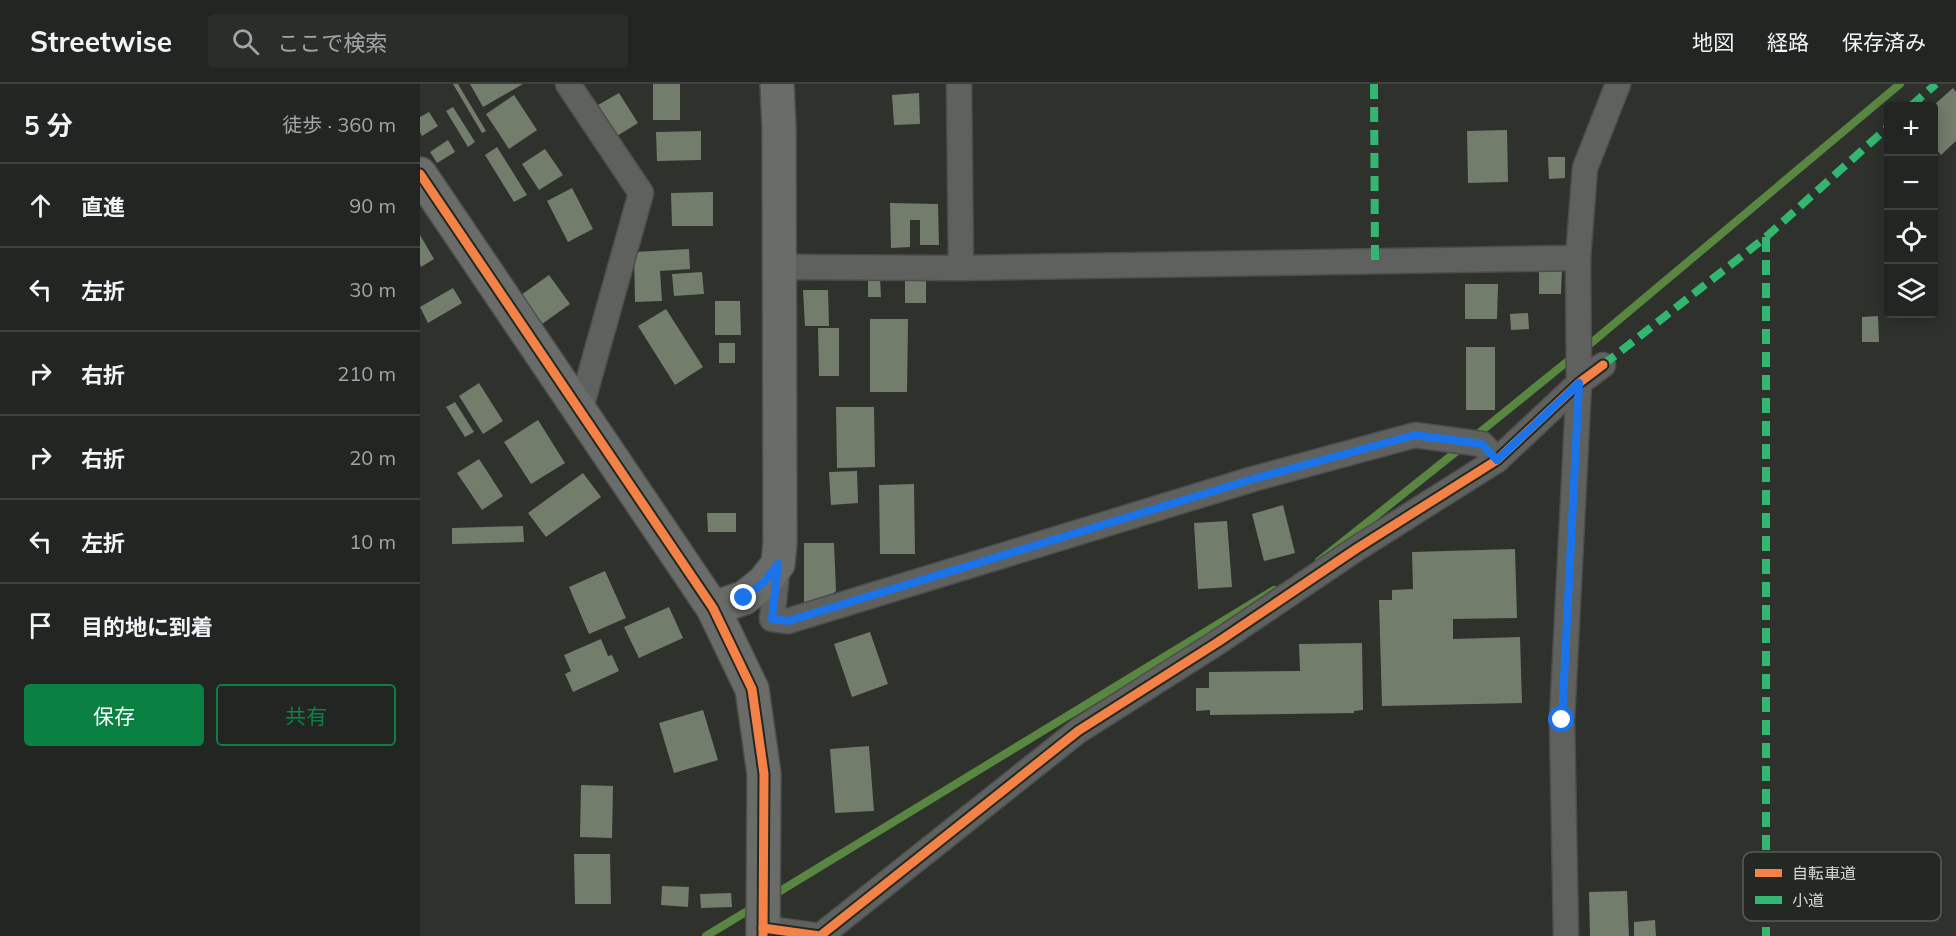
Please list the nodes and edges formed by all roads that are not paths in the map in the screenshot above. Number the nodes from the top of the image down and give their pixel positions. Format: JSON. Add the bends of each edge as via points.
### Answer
{"nodes":[{"id":1,"x":568,"y":84,"type":"edge"},
{"id":2,"x":777,"y":84,"type":"edge"},
{"id":3,"x":959,"y":84,"type":"edge"},
{"id":4,"x":1618,"y":84,"type":"edge"},
{"id":5,"x":420,"y":174,"type":"edge"},
{"id":6,"x":1578,"y":258,"type":"junction"},
{"id":7,"x":779,"y":267,"type":"junction"},
{"id":8,"x":961,"y":268,"type":"junction"},
{"id":9,"x":1603,"y":365,"type":"dead end"},
{"id":10,"x":1579,"y":383,"type":"junction"},
{"id":11,"x":580,"y":411,"type":"junction"},
{"id":12,"x":1497,"y":460,"type":"junction"},
{"id":13,"x":778,"y":564,"type":"junction"},
{"id":14,"x":713,"y":608,"type":"junction"},
{"id":15,"x":763,"y":932,"type":"edge"},
{"id":16,"x":1566,"y":936,"type":"edge"}],
"edges":[{"from":1,"to":11,"type":"street","via":[[641,193]]},
{"from":2,"to":7,"type":"street"},
{"from":3,"to":8,"type":"street"},
{"from":4,"to":6,"type":"street","via":[[1585,168]]},
{"from":5,"to":11,"type":"street"},
{"from":6,"to":8,"type":"street"},
{"from":6,"to":10,"type":"street"},
{"from":7,"to":8,"type":"street"},
{"from":7,"to":13,"type":"street"},
{"from":9,"to":10,"type":"street"},
{"from":10,"to":12,"type":"street"},
{"from":10,"to":16,"type":"street","via":[[1562,720]]},
{"from":11,"to":14,"type":"street"},
{"from":12,"to":13,"type":"street","via":[[1482,444],[1415,435],[1253,479],[788,621],[772,619]]},
{"from":12,"to":15,"type":"street","via":[[1078,731],[820,936]]},
{"from":13,"to":14,"type":"street","via":[[744,598]]},
{"from":14,"to":15,"type":"street","via":[[752,689],[764,774]]}]}
